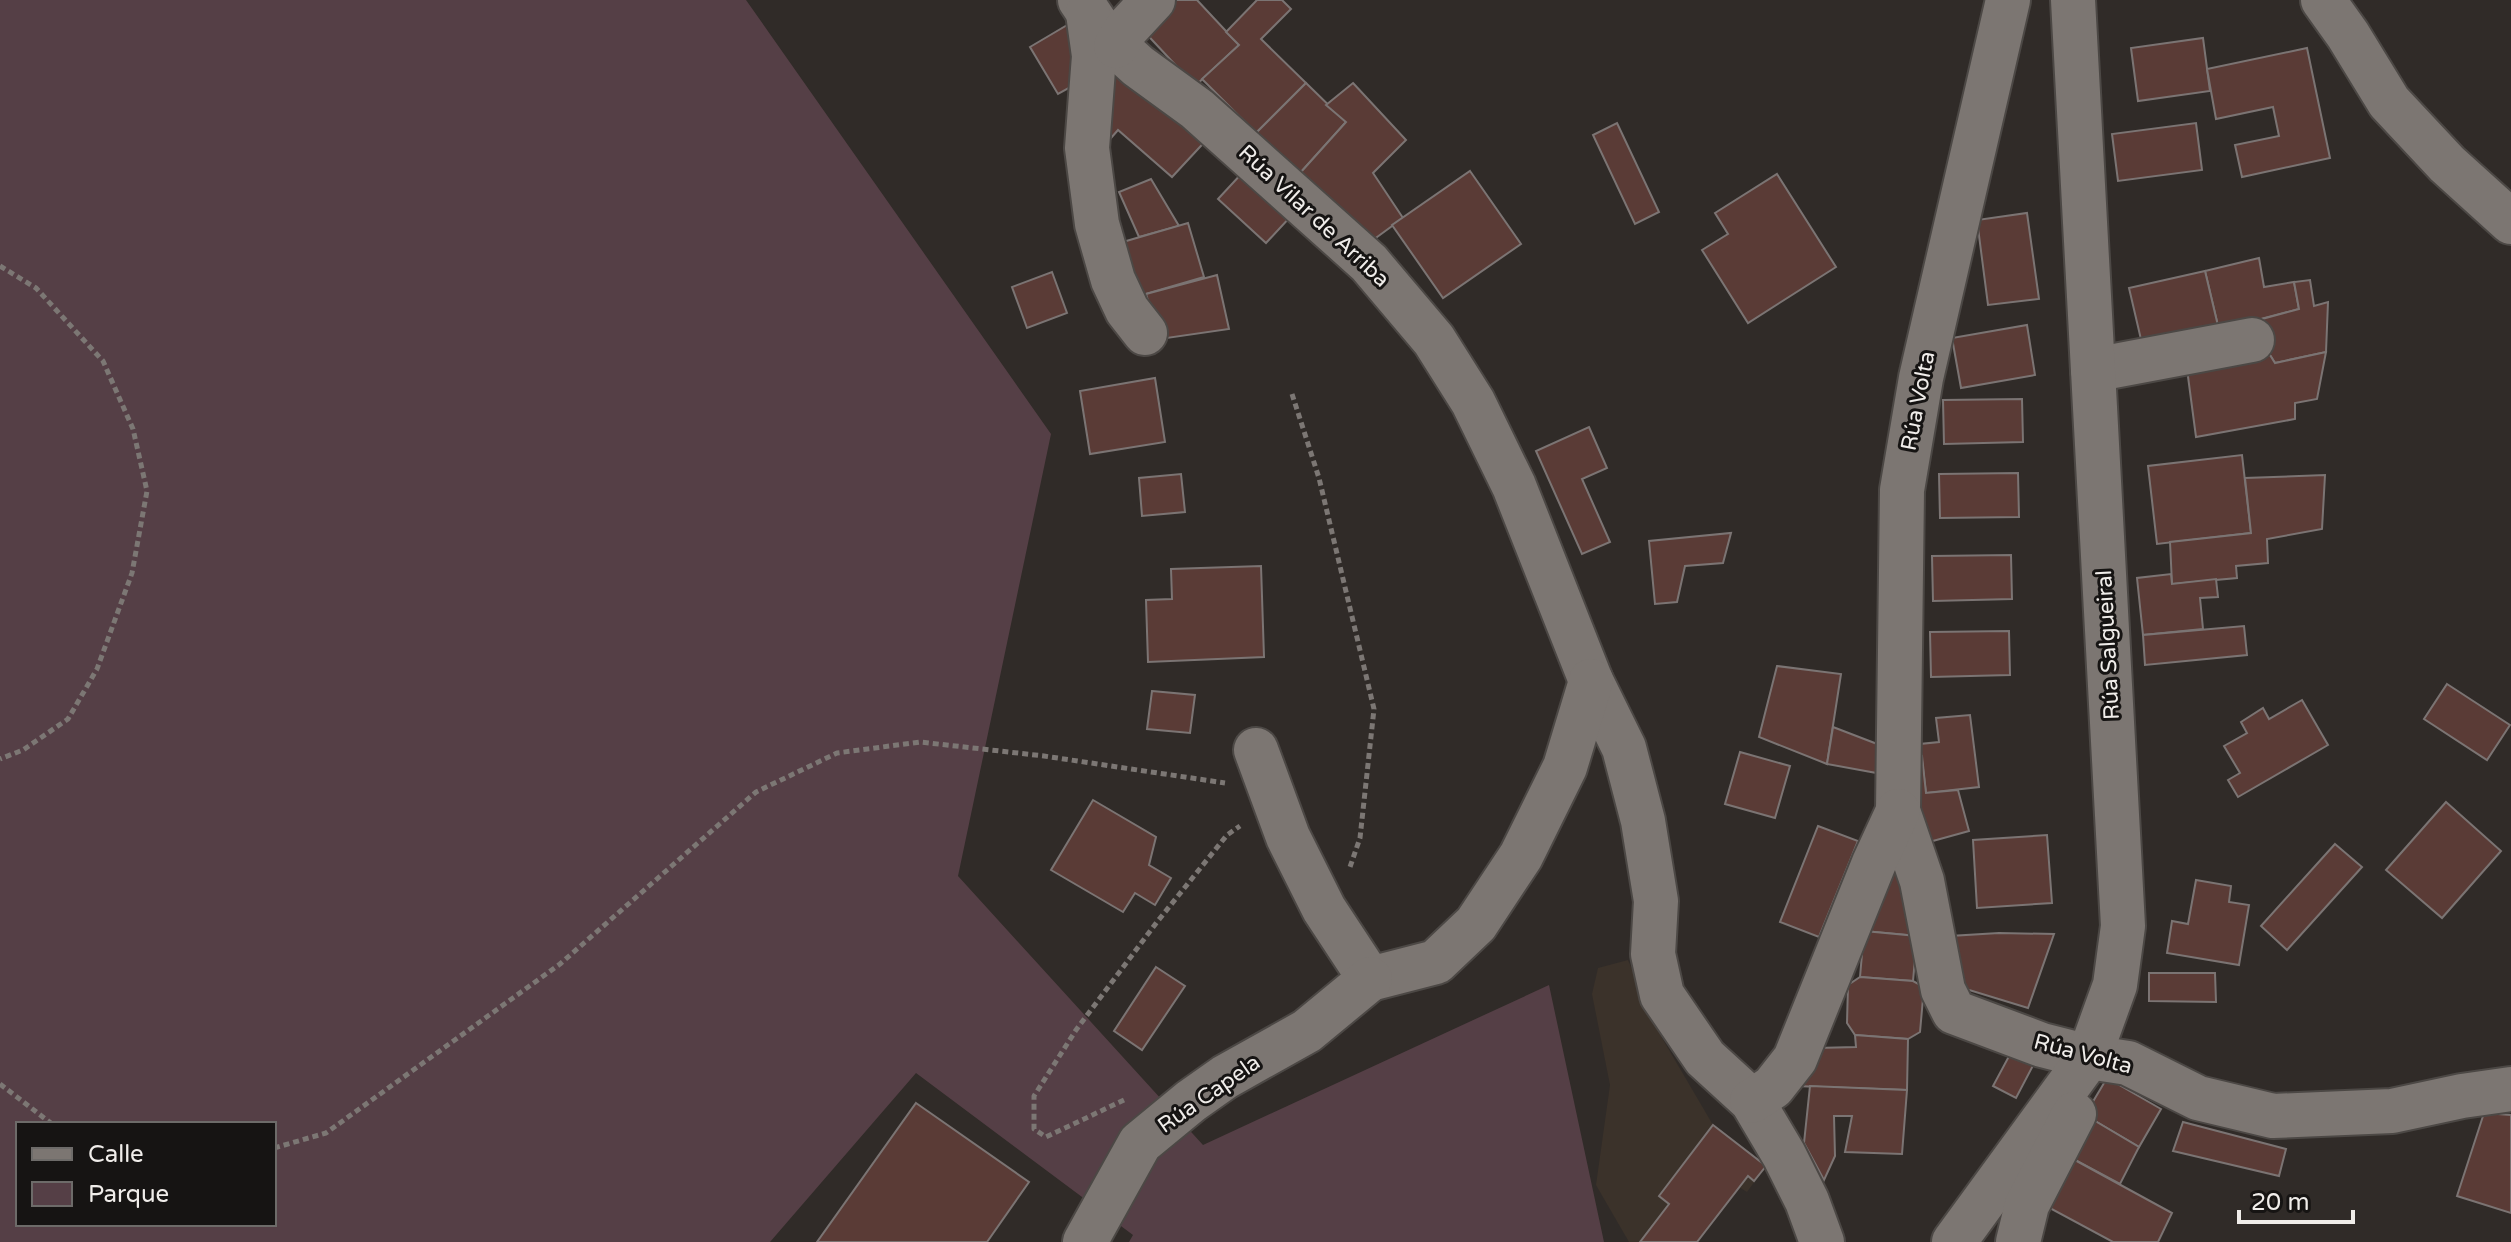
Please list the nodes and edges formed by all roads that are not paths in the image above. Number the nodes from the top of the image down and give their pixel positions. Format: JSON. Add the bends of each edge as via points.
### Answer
{"nodes":[{"id":1,"x":1153,"y":0,"type":"edge"},
{"id":2,"x":2008,"y":0,"type":"edge"},
{"id":3,"x":2073,"y":0,"type":"edge"},
{"id":4,"x":2323,"y":0,"type":"edge"},
{"id":5,"x":1084,"y":6,"type":"edge"},
{"id":6,"x":1116,"y":46,"type":"junction"},
{"id":7,"x":2511,"y":222,"type":"edge"},
{"id":8,"x":1145,"y":333,"type":"dead end"},
{"id":9,"x":2252,"y":340,"type":"dead end"},
{"id":10,"x":2093,"y":370,"type":"junction"},
{"id":11,"x":1591,"y":681,"type":"junction"},
{"id":12,"x":1256,"y":750,"type":"dead end"},
{"id":13,"x":1898,"y":811,"type":"junction"},
{"id":14,"x":1370,"y":979,"type":"junction"},
{"id":15,"x":2089,"y":1057,"type":"junction"},
{"id":16,"x":2511,"y":1089,"type":"edge"},
{"id":17,"x":1752,"y":1101,"type":"junction"},
{"id":18,"x":1085,"y":1242,"type":"edge"},
{"id":19,"x":1822,"y":1242,"type":"edge"},
{"id":20,"x":1954,"y":1242,"type":"edge"},
{"id":21,"x":2018,"y":1242,"type":"edge"}],
"edges":[{"from":1,"to":6,"type":"street"},
{"from":2,"to":13,"type":"street","name":"Rúa Volta","via":[[1921,378],[1902,490]]},
{"from":3,"to":10,"type":"street","name":"Rúa Salgueiral"},
{"from":4,"to":7,"type":"street","via":[[2389,102]]},
{"from":5,"to":6,"type":"street","name":"Rúa Vilar de Arriba"},
{"from":5,"to":8,"type":"street","name":"Rúa Vilar de Arriba","via":[[1094,56],[1087,148],[1097,224],[1113,280]]},
{"from":6,"to":11,"type":"street","name":"Rúa Vilar de Arriba","via":[[1306,204],[1369,263],[1434,340],[1473,402],[1514,486]]},
{"from":9,"to":10,"type":"street"},
{"from":10,"to":15,"type":"street","name":"Rúa Salgueiral","via":[[2123,926],[2115,985]]},
{"from":11,"to":14,"type":"street","via":[[1565,767],[1521,856],[1476,924],[1436,962]]},
{"from":11,"to":17,"type":"street","name":"Rúa Vilar de Arriba","via":[[1624,748],[1643,821],[1656,901],[1653,954],[1662,995],[1705,1058]]},
{"from":12,"to":14,"type":"street","via":[[1288,837]]},
{"from":13,"to":15,"type":"street","name":"Rúa Volta","via":[[1922,881],[1943,990],[1954,1012]]},
{"from":13,"to":17,"type":"street","name":"Rúa Volta","via":[[1795,1059],[1773,1087]]},
{"from":14,"to":18,"type":"street","name":"Rúa Capela","via":[[1307,1031],[1225,1077],[1140,1143]]},
{"from":15,"to":16,"type":"street","name":"Rúa Volta","via":[[2128,1063],[2198,1098],[2273,1116],[2392,1111]]},
{"from":15,"to":20,"type":"street","name":"Rúa Salgueiral"},
{"from":15,"to":21,"type":"street","via":[[2075,1112],[2027,1205]]},
{"from":17,"to":19,"type":"street","via":[[1807,1201]]}]}
